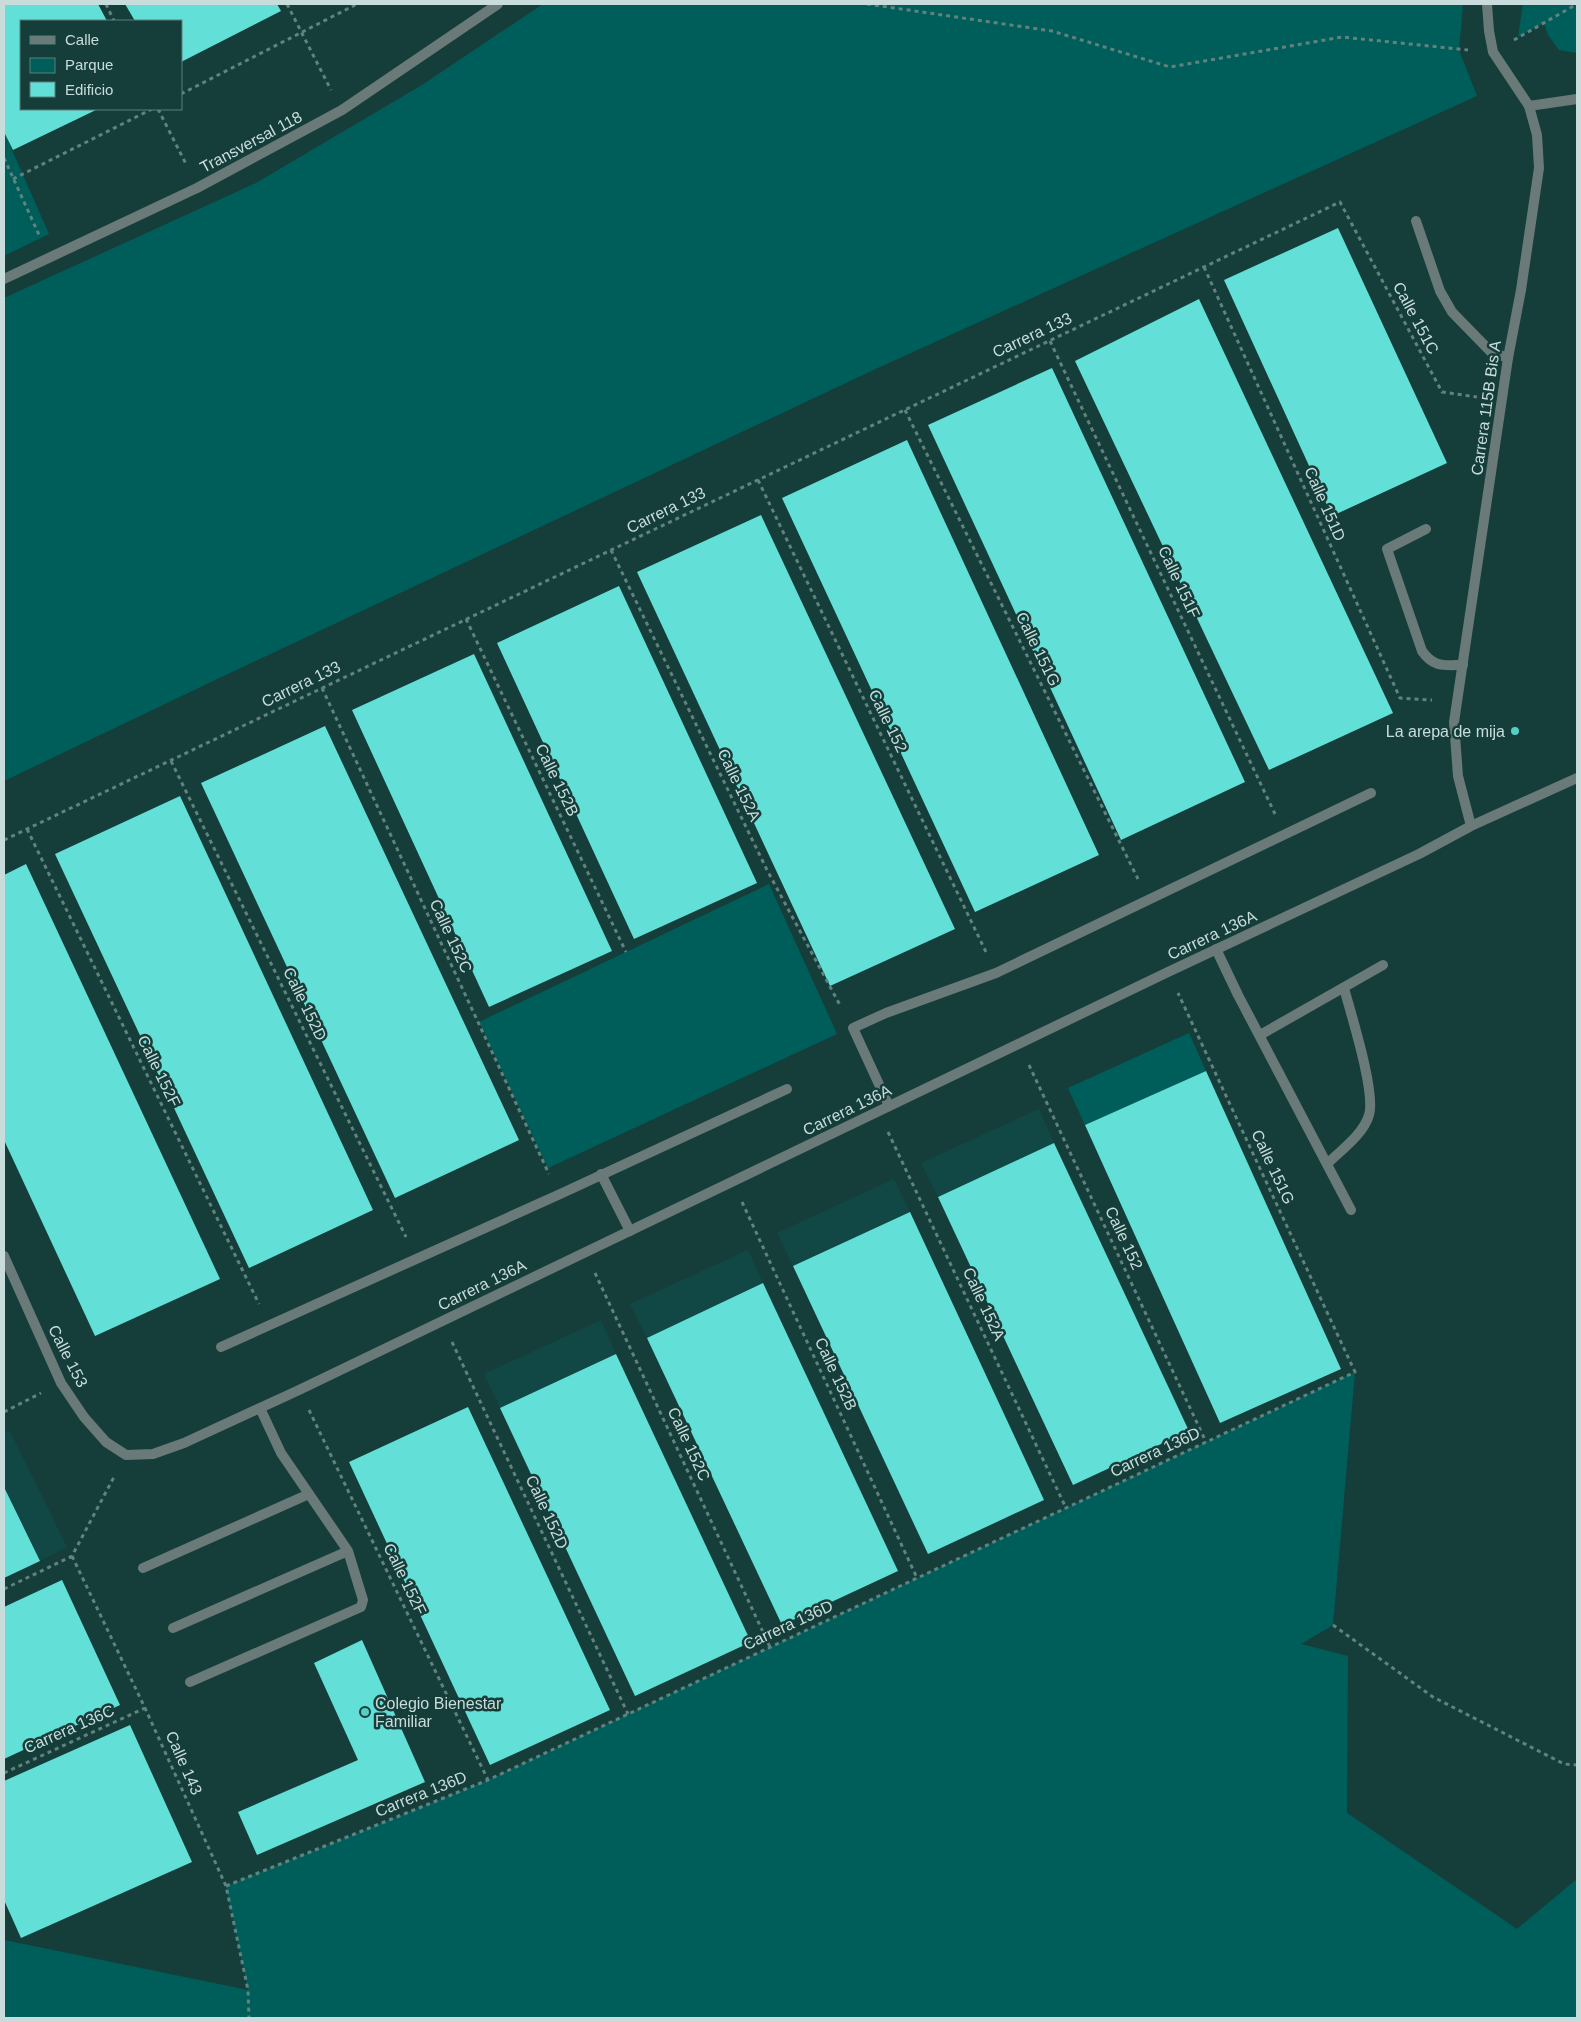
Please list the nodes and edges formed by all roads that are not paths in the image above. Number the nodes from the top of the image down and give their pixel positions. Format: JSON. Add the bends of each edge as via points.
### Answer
{"nodes":[{"id":1,"x":498,"y":4,"type":"edge"},
{"id":2,"x":1487,"y":4,"type":"edge"},
{"id":3,"x":1577,"y":99,"type":"edge"},
{"id":4,"x":1529,"y":106,"type":"junction"},
{"id":5,"x":1416,"y":221,"type":"dead end"},
{"id":6,"x":4,"y":279,"type":"edge"},
{"id":7,"x":1508,"y":358,"type":"junction"},
{"id":8,"x":1426,"y":529,"type":"dead end"},
{"id":9,"x":1463,"y":665,"type":"junction"},
{"id":10,"x":1577,"y":778,"type":"edge"},
{"id":11,"x":1371,"y":793,"type":"dead end"},
{"id":12,"x":1472,"y":826,"type":"junction"},
{"id":13,"x":1216,"y":949,"type":"junction"},
{"id":14,"x":1383,"y":965,"type":"dead end"},
{"id":15,"x":1344,"y":988,"type":"junction"},
{"id":16,"x":1260,"y":1035,"type":"junction"},
{"id":17,"x":787,"y":1089,"type":"dead end"},
{"id":18,"x":889,"y":1106,"type":"junction"},
{"id":19,"x":1327,"y":1164,"type":"junction"},
{"id":20,"x":601,"y":1174,"type":"junction"},
{"id":21,"x":1351,"y":1210,"type":"dead end"},
{"id":22,"x":630,"y":1231,"type":"junction"},
{"id":23,"x":4,"y":1256,"type":"edge"},
{"id":24,"x":221,"y":1347,"type":"dead end"},
{"id":25,"x":260,"y":1408,"type":"junction"},
{"id":26,"x":126,"y":1455,"type":"joint"},
{"id":27,"x":309,"y":1494,"type":"junction"},
{"id":28,"x":348,"y":1551,"type":"junction"},
{"id":29,"x":143,"y":1568,"type":"dead end"},
{"id":30,"x":173,"y":1628,"type":"dead end"},
{"id":31,"x":190,"y":1682,"type":"dead end"}],
"edges":[{"from":1,"to":6,"type":"street","name":"Transversal 118","via":[[342,110],[197,188]]},
{"from":2,"to":4,"type":"street","name":"Carrera 115B Bis A","via":[[1494,52]]},
{"from":3,"to":4,"type":"street"},
{"from":4,"to":7,"type":"street","name":"Carrera 115B Bis A","via":[[1537,135],[1539,168]]},
{"from":5,"to":7,"type":"street","via":[[1440,291],[1452,312],[1491,352]]},
{"from":7,"to":9,"type":"street","name":"Carrera 115B Bis A"},
{"from":8,"to":9,"type":"street","via":[[1387,549],[1422,651],[1429,661],[1436,664]]},
{"from":9,"to":12,"type":"street","name":"Carrera 115B Bis A","via":[[1454,722],[1458,776]]},
{"from":10,"to":12,"type":"street","name":"Carrera 136A"},
{"from":11,"to":18,"type":"street","via":[[996,973],[853,1028]]},
{"from":12,"to":13,"type":"street","name":"Carrera 136A"},
{"from":13,"to":16,"type":"street"},
{"from":13,"to":18,"type":"street","name":"Carrera 136A"},
{"from":14,"to":15,"type":"street"},
{"from":15,"to":16,"type":"street"},
{"from":15,"to":19,"type":"street","via":[[1370,1092],[1370,1114],[1360,1132]]},
{"from":16,"to":19,"type":"street"},
{"from":17,"to":20,"type":"street"},
{"from":18,"to":22,"type":"street","name":"Carrera 136A"},
{"from":19,"to":21,"type":"street"},
{"from":20,"to":22,"type":"street"},
{"from":20,"to":24,"type":"street"},
{"from":22,"to":25,"type":"street","name":"Carrera 136A"},
{"from":23,"to":26,"type":"street","name":"Calle 153","via":[[62,1383],[84,1417],[106,1442]]},
{"from":25,"to":26,"type":"street","name":"Carrera 136A","via":[[153,1454]]},
{"from":25,"to":27,"type":"street","via":[[281,1453]]},
{"from":27,"to":28,"type":"street"},
{"from":27,"to":29,"type":"street"},
{"from":28,"to":30,"type":"street"},
{"from":28,"to":31,"type":"street","via":[[363,1600],[361,1607]]}]}
